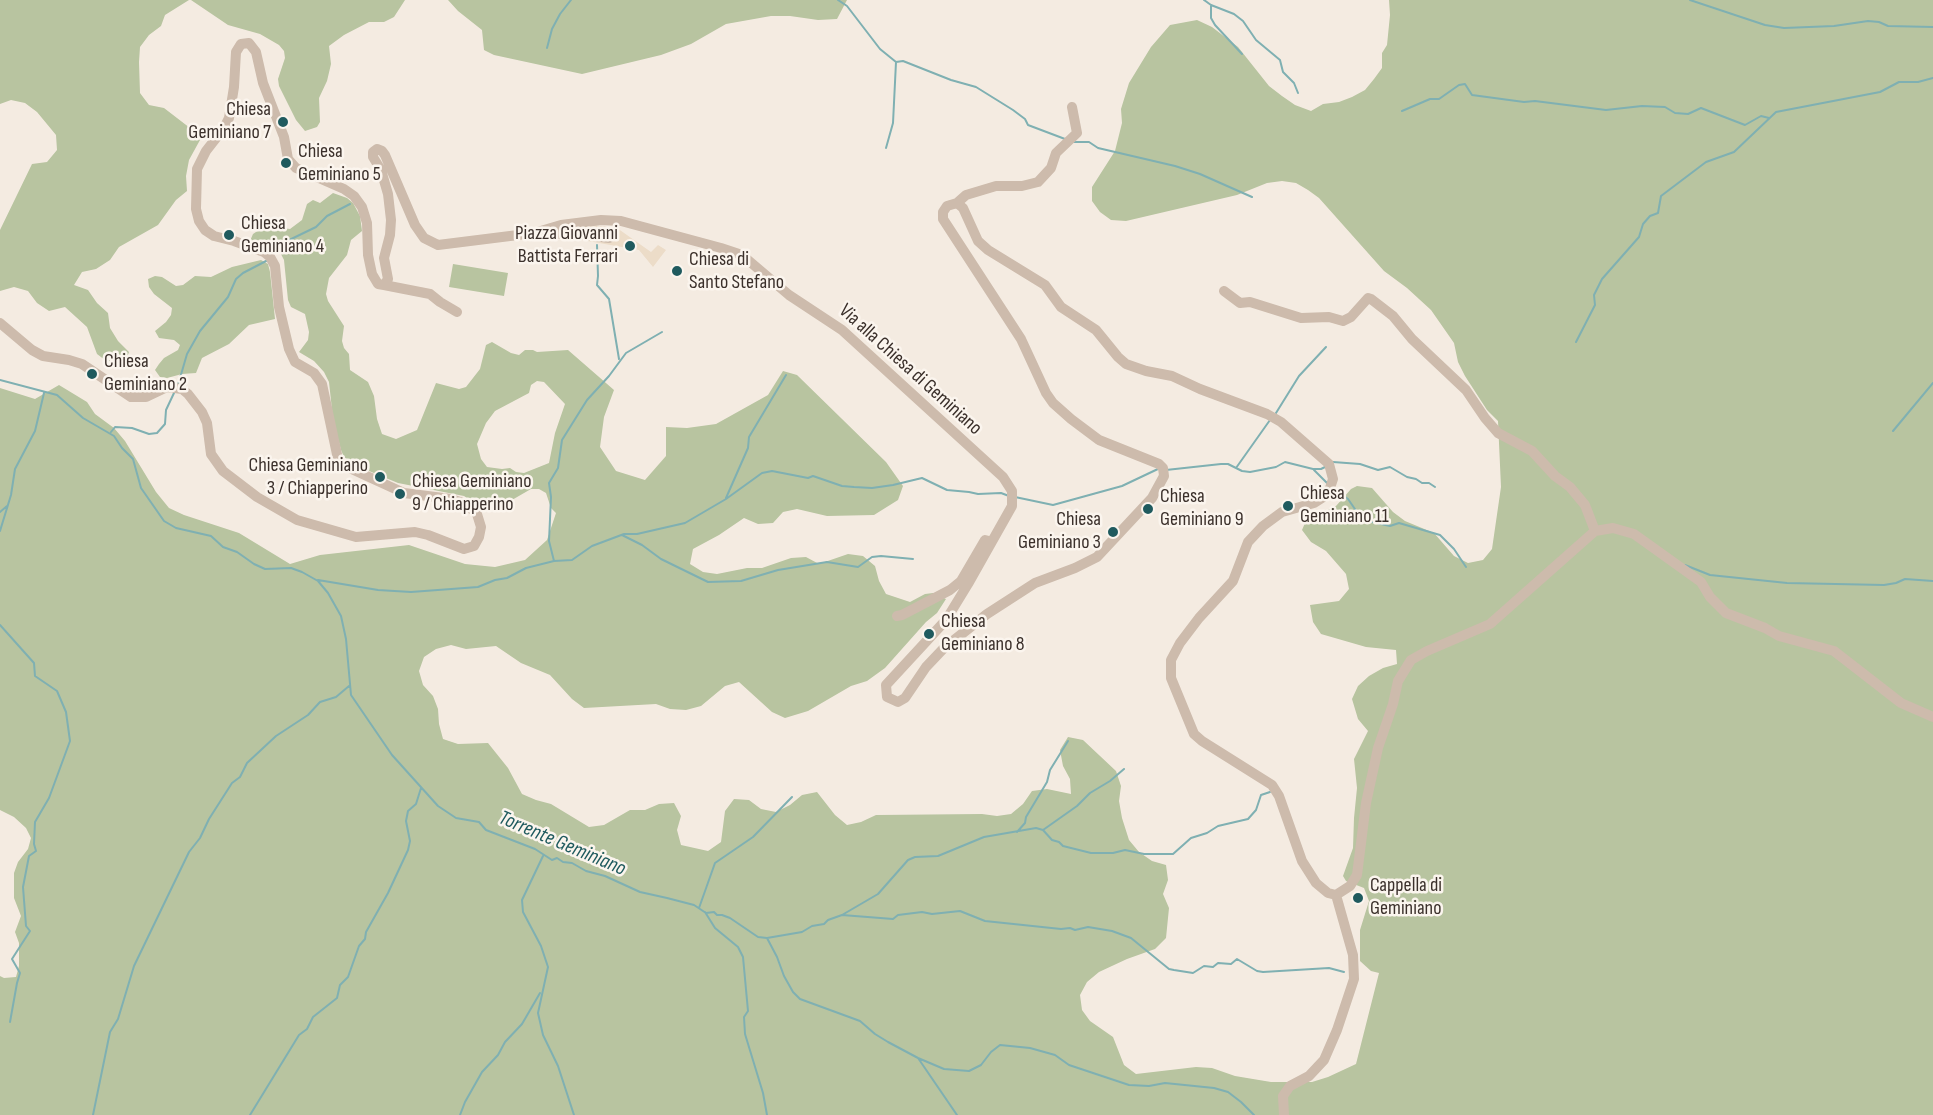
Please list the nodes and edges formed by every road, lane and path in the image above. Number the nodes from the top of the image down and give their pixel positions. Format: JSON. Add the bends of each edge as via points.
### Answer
{"nodes":[{"id":1,"x":1072,"y":107,"type":"dead end"},
{"id":2,"x":957,"y":204,"type":"junction"},
{"id":3,"x":539,"y":234,"type":"junction"},
{"id":4,"x":609,"y":238,"type":"dead end"},
{"id":5,"x":384,"y":285,"type":"junction"},
{"id":6,"x":1224,"y":291,"type":"dead end"},
{"id":7,"x":457,"y":312,"type":"dead end"},
{"id":8,"x":0,"y":323,"type":"edge"},
{"id":9,"x":1594,"y":531,"type":"junction"},
{"id":10,"x":991,"y":543,"type":"junction"},
{"id":11,"x":905,"y":605,"type":"dead end"},
{"id":12,"x":1933,"y":717,"type":"edge"},
{"id":13,"x":1336,"y":895,"type":"junction"},
{"id":14,"x":1284,"y":1115,"type":"edge"}],
"edges":[{"from":1,"to":2,"type":"street","via":[[1077,133],[1056,153],[1051,168],[1038,182],[996,186],[966,195]]},
{"from":2,"to":10,"type":"street","name":"Via alla Chiesa di Geminiano","via":[[944,208],[943,219],[1021,339],[1053,403],[1099,440],[1159,464],[1164,476],[1152,498],[1097,557],[1035,583],[987,614],[944,648],[905,698],[898,702],[890,699],[886,685],[946,620]]},
{"from":2,"to":13,"type":"street","via":[[963,208],[978,241],[1045,285],[1061,307],[1096,330],[1126,364],[1172,376],[1267,414],[1329,464],[1333,479],[1328,494],[1314,503],[1282,512],[1248,542],[1233,581],[1180,643],[1171,660],[1171,678],[1194,734],[1272,785],[1302,861],[1316,883]]},
{"from":3,"to":4,"type":"street"},
{"from":3,"to":5,"type":"street","name":"Via alla Chiesa di Geminiano","via":[[447,245],[428,241],[415,225],[385,155],[377,149],[373,157],[388,194],[391,220],[384,258],[388,279]]},
{"from":3,"to":10,"type":"street","name":"Via alla Chiesa di Geminiano","via":[[561,225],[621,221],[742,255],[789,295],[842,330],[1003,477],[1012,490],[1012,506]]},
{"from":5,"to":7,"type":"street","via":[[430,294]]},
{"from":5,"to":8,"type":"street","via":[[375,281],[372,274],[362,207],[344,189],[296,168],[288,159],[255,48],[249,43],[242,44],[236,52],[229,118],[197,169],[196,216],[214,236],[270,257],[275,266],[289,349],[295,362],[314,373],[322,384],[338,459],[345,466],[404,493],[451,498],[469,506],[478,517],[481,530],[470,548],[422,532],[356,537],[297,520],[223,471],[211,454],[202,412],[182,389],[167,387],[146,397],[131,396],[82,364],[32,350]]},
{"from":6,"to":9,"type":"street","via":[[1240,303],[1250,302],[1302,318],[1343,321],[1371,299],[1466,390],[1498,433],[1532,451],[1570,487],[1585,505]]},
{"from":9,"to":12,"type":"street","via":[[1613,528],[1634,534],[1701,582],[1726,613],[1779,636],[1834,651],[1901,703]]},
{"from":9,"to":13,"type":"street","via":[[1490,624],[1411,660],[1398,681],[1378,748],[1366,803],[1358,875]]},
{"from":10,"to":11,"type":"street","via":[[985,540],[961,581],[950,590],[897,616]]},
{"from":13,"to":14,"type":"street","via":[[1353,955],[1354,979],[1324,1060],[1282,1096]]}]}
